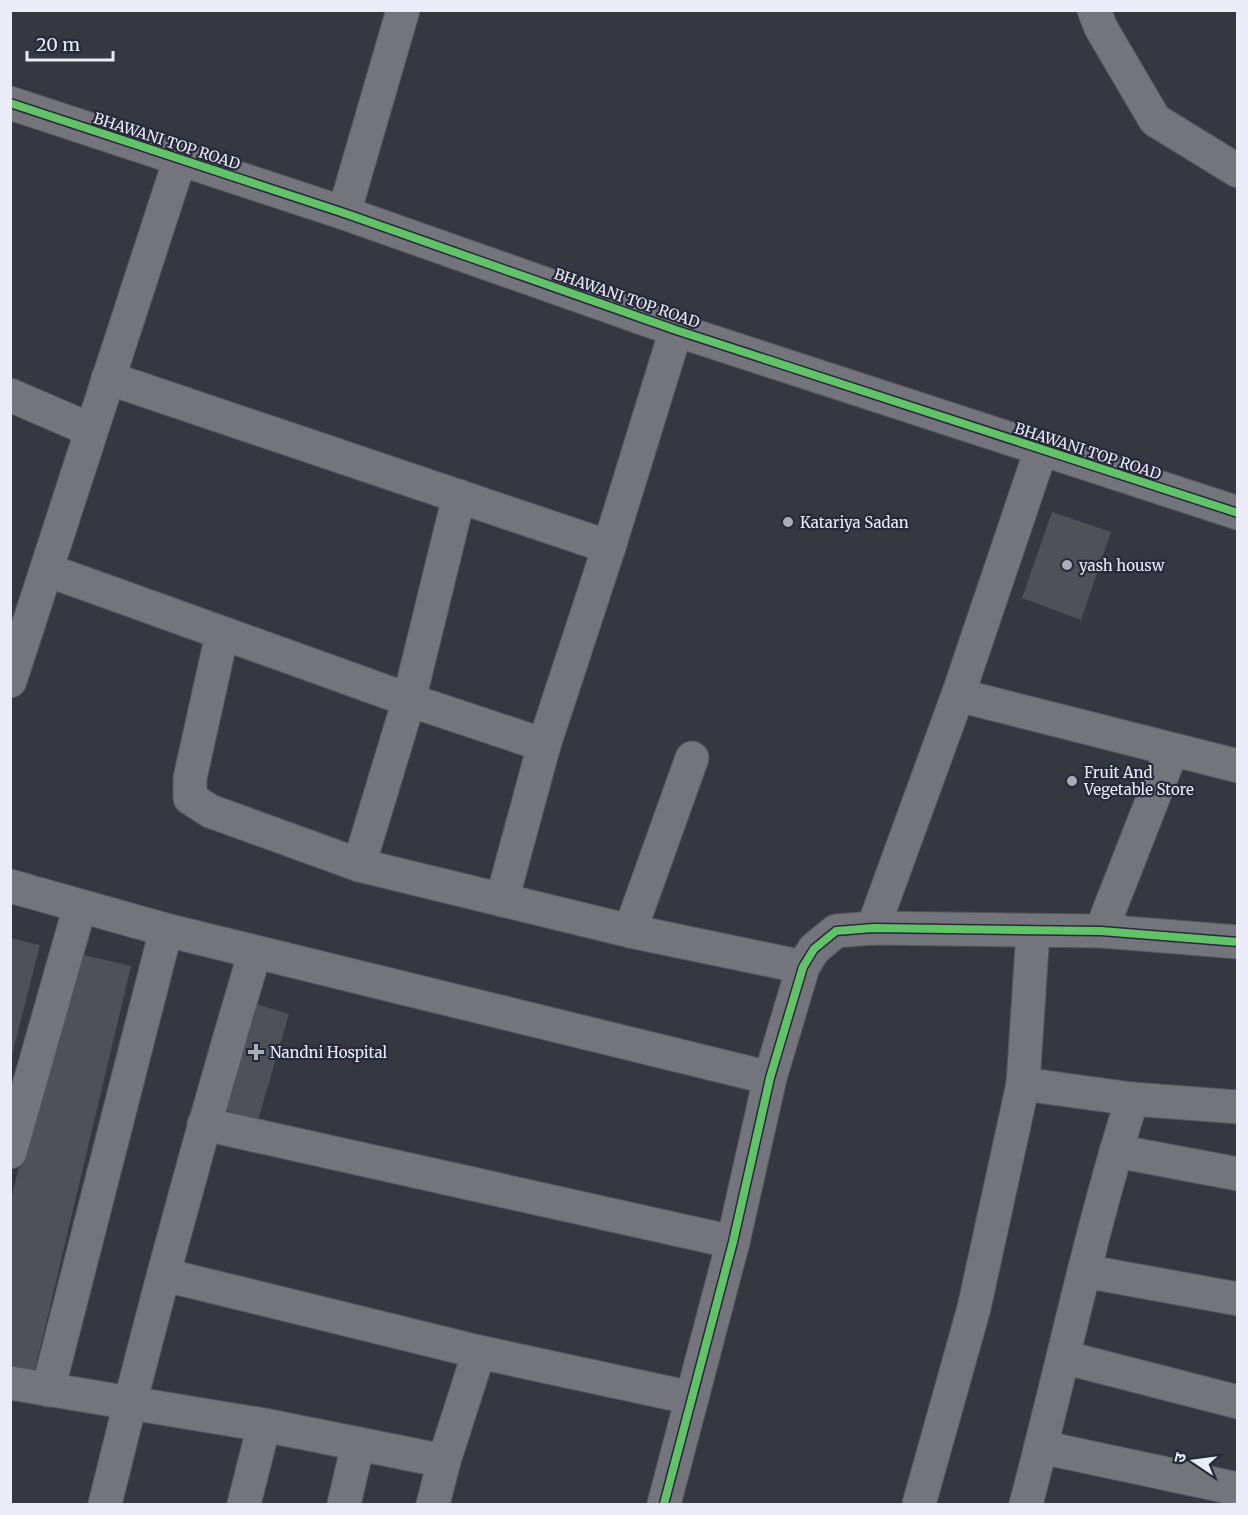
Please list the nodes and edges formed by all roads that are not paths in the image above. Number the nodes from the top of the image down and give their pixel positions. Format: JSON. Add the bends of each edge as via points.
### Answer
{"nodes":[{"id":1,"x":402,"y":10,"type":"edge"},
{"id":2,"x":1094,"y":10,"type":"edge"},
{"id":3,"x":10,"y":103,"type":"edge"},
{"id":4,"x":180,"y":159,"type":"junction"},
{"id":5,"x":1238,"y":171,"type":"edge"},
{"id":6,"x":344,"y":213,"type":"junction"},
{"id":7,"x":676,"y":330,"type":"junction"},
{"id":8,"x":108,"y":378,"type":"junction"},
{"id":9,"x":10,"y":395,"type":"edge"},
{"id":10,"x":91,"y":430,"type":"junction"},
{"id":11,"x":1041,"y":450,"type":"junction"},
{"id":12,"x":459,"y":496,"type":"junction"},
{"id":13,"x":1238,"y":513,"type":"edge"},
{"id":14,"x":609,"y":547,"type":"junction"},
{"id":15,"x":47,"y":570,"type":"junction"},
{"id":16,"x":18,"y":628,"type":"edge"},
{"id":17,"x":222,"y":634,"type":"junction"},
{"id":18,"x":10,"y":681,"type":"edge"},
{"id":19,"x":958,"y":695,"type":"junction"},
{"id":20,"x":409,"y":700,"type":"junction"},
{"id":21,"x":544,"y":745,"type":"junction"},
{"id":22,"x":1172,"y":750,"type":"junction"},
{"id":23,"x":692,"y":758,"type":"dead end"},
{"id":24,"x":1238,"y":766,"type":"edge"},
{"id":25,"x":359,"y":865,"type":"junction"},
{"id":26,"x":10,"y":886,"type":"edge"},
{"id":27,"x":502,"y":900,"type":"junction"},
{"id":28,"x":80,"y":906,"type":"junction"},
{"id":29,"x":873,"y":928,"type":"junction"},
{"id":30,"x":166,"y":930,"type":"junction"},
{"id":31,"x":630,"y":931,"type":"junction"},
{"id":32,"x":1033,"y":931,"type":"junction"},
{"id":33,"x":1101,"y":931,"type":"junction"},
{"id":34,"x":1238,"y":942,"type":"edge"},
{"id":35,"x":255,"y":952,"type":"junction"},
{"id":36,"x":803,"y":967,"type":"junction"},
{"id":37,"x":770,"y":1078,"type":"junction"},
{"id":38,"x":1023,"y":1084,"type":"junction"},
{"id":39,"x":1132,"y":1099,"type":"junction"},
{"id":40,"x":1238,"y":1107,"type":"edge"},
{"id":41,"x":204,"y":1124,"type":"junction"},
{"id":42,"x":1116,"y":1151,"type":"junction"},
{"id":43,"x":10,"y":1152,"type":"edge"},
{"id":44,"x":1238,"y":1174,"type":"edge"},
{"id":45,"x":733,"y":1242,"type":"junction"},
{"id":46,"x":1084,"y":1271,"type":"junction"},
{"id":47,"x":165,"y":1275,"type":"junction"},
{"id":48,"x":1238,"y":1299,"type":"edge"},
{"id":49,"x":479,"y":1352,"type":"junction"},
{"id":50,"x":1063,"y":1357,"type":"junction"},
{"id":51,"x":10,"y":1383,"type":"edge"},
{"id":52,"x":48,"y":1390,"type":"junction"},
{"id":53,"x":692,"y":1398,"type":"junction"},
{"id":54,"x":130,"y":1401,"type":"junction"},
{"id":55,"x":1238,"y":1402,"type":"edge"},
{"id":56,"x":264,"y":1425,"type":"junction"},
{"id":57,"x":358,"y":1444,"type":"junction"},
{"id":58,"x":1041,"y":1447,"type":"junction"},
{"id":59,"x":444,"y":1461,"type":"junction"},
{"id":60,"x":1238,"y":1489,"type":"edge"},
{"id":61,"x":105,"y":1504,"type":"edge"},
{"id":62,"x":244,"y":1504,"type":"edge"},
{"id":63,"x":344,"y":1504,"type":"edge"},
{"id":64,"x":433,"y":1504,"type":"edge"},
{"id":65,"x":664,"y":1504,"type":"edge"},
{"id":66,"x":919,"y":1504,"type":"edge"},
{"id":67,"x":1026,"y":1504,"type":"edge"}],
"edges":[{"from":1,"to":6,"type":"street"},
{"from":2,"to":5,"type":"street","via":[[1155,120]]},
{"from":3,"to":4,"type":"street","name":"BHAWANI TOP ROAD"},
{"from":4,"to":6,"type":"street","name":"BHAWANI TOP ROAD"},
{"from":4,"to":8,"type":"street"},
{"from":6,"to":7,"type":"street","name":"BHAWANI TOP ROAD"},
{"from":7,"to":11,"type":"street","name":"BHAWANI TOP ROAD"},
{"from":7,"to":14,"type":"street"},
{"from":8,"to":10,"type":"street"},
{"from":8,"to":12,"type":"street"},
{"from":9,"to":10,"type":"street"},
{"from":10,"to":15,"type":"street"},
{"from":11,"to":13,"type":"street","name":"BHAWANI TOP ROAD"},
{"from":11,"to":19,"type":"street"},
{"from":12,"to":14,"type":"street"},
{"from":12,"to":20,"type":"street"},
{"from":14,"to":21,"type":"street"},
{"from":15,"to":16,"type":"street"},
{"from":15,"to":17,"type":"street"},
{"from":16,"to":18,"type":"street"},
{"from":17,"to":20,"type":"street"},
{"from":17,"to":25,"type":"street","via":[[190,778],[190,798],[210,810]]},
{"from":19,"to":22,"type":"street"},
{"from":19,"to":29,"type":"street"},
{"from":20,"to":21,"type":"street"},
{"from":20,"to":25,"type":"street"},
{"from":21,"to":27,"type":"street"},
{"from":22,"to":24,"type":"street"},
{"from":22,"to":33,"type":"street"},
{"from":23,"to":31,"type":"street"},
{"from":25,"to":27,"type":"street"},
{"from":26,"to":28,"type":"street"},
{"from":27,"to":31,"type":"street"},
{"from":28,"to":30,"type":"street"},
{"from":28,"to":43,"type":"street"},
{"from":29,"to":32,"type":"street"},
{"from":29,"to":36,"type":"street","via":[[836,931],[814,949]]},
{"from":30,"to":35,"type":"street"},
{"from":30,"to":52,"type":"street"},
{"from":31,"to":36,"type":"street"},
{"from":32,"to":33,"type":"street"},
{"from":32,"to":38,"type":"street"},
{"from":33,"to":34,"type":"street"},
{"from":35,"to":37,"type":"street"},
{"from":35,"to":41,"type":"street"},
{"from":36,"to":37,"type":"street"},
{"from":37,"to":45,"type":"street"},
{"from":38,"to":39,"type":"street"},
{"from":38,"to":66,"type":"street","via":[[974,1308]]},
{"from":39,"to":40,"type":"street"},
{"from":39,"to":42,"type":"street"},
{"from":41,"to":45,"type":"street"},
{"from":41,"to":47,"type":"street"},
{"from":42,"to":44,"type":"street"},
{"from":42,"to":46,"type":"street"},
{"from":45,"to":53,"type":"street"},
{"from":46,"to":48,"type":"street"},
{"from":46,"to":50,"type":"street"},
{"from":47,"to":49,"type":"street"},
{"from":47,"to":54,"type":"street"},
{"from":49,"to":53,"type":"street"},
{"from":49,"to":59,"type":"street"},
{"from":50,"to":55,"type":"street"},
{"from":50,"to":58,"type":"street"},
{"from":51,"to":52,"type":"street"},
{"from":52,"to":54,"type":"street"},
{"from":53,"to":65,"type":"street"},
{"from":54,"to":56,"type":"street"},
{"from":54,"to":61,"type":"street"},
{"from":56,"to":57,"type":"street"},
{"from":56,"to":62,"type":"street"},
{"from":57,"to":59,"type":"street"},
{"from":57,"to":63,"type":"street"},
{"from":58,"to":60,"type":"street"},
{"from":58,"to":67,"type":"street"},
{"from":59,"to":64,"type":"street"}]}
